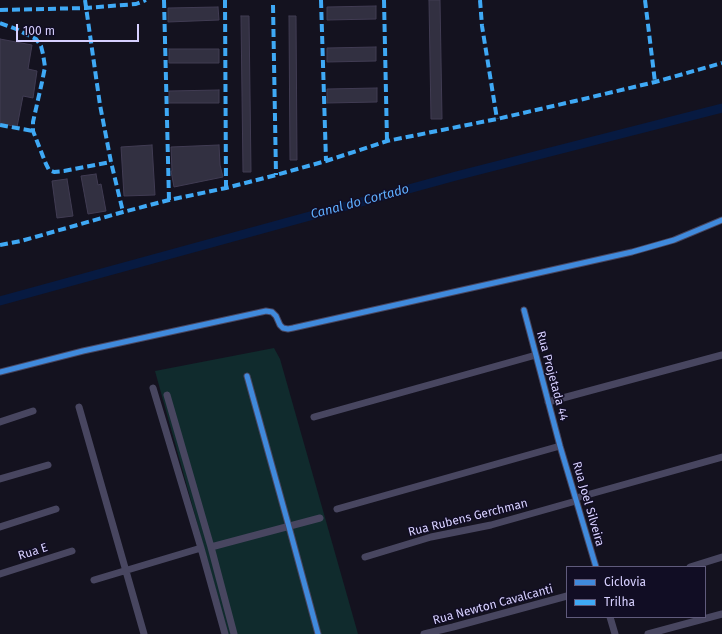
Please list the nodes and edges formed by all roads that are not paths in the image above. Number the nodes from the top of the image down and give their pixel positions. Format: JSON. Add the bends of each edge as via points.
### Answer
{"nodes":[{"id":1,"x":722,"y":220,"type":"edge"},
{"id":2,"x":524,"y":310,"type":"dead end"},
{"id":3,"x":536,"y":355,"type":"junction"},
{"id":4,"x":722,"y":355,"type":"edge"},
{"id":5,"x":0,"y":372,"type":"edge"},
{"id":6,"x":247,"y":376,"type":"dead end"},
{"id":7,"x":153,"y":388,"type":"dead end"},
{"id":8,"x":167,"y":395,"type":"dead end"},
{"id":9,"x":548,"y":402,"type":"junction"},
{"id":10,"x":79,"y":407,"type":"dead end"},
{"id":11,"x":33,"y":411,"type":"dead end"},
{"id":12,"x":314,"y":416,"type":"dead end"},
{"id":13,"x":0,"y":422,"type":"edge"},
{"id":14,"x":560,"y":446,"type":"junction"},
{"id":15,"x":722,"y":457,"type":"edge"},
{"id":16,"x":48,"y":465,"type":"dead end"},
{"id":17,"x":0,"y":479,"type":"edge"},
{"id":18,"x":576,"y":500,"type":"junction"},
{"id":19,"x":56,"y":509,"type":"dead end"},
{"id":20,"x":337,"y":509,"type":"dead end"},
{"id":21,"x":320,"y":518,"type":"dead end"},
{"id":22,"x":0,"y":526,"type":"edge"},
{"id":23,"x":289,"y":527,"type":"junction"},
{"id":24,"x":211,"y":547,"type":"junction"},
{"id":25,"x":201,"y":548,"type":"junction"},
{"id":26,"x":72,"y":550,"type":"dead end"},
{"id":27,"x":366,"y":557,"type":"dead end"},
{"id":28,"x":722,"y":557,"type":"edge"},
{"id":29,"x":596,"y":566,"type":"edge"},
{"id":30,"x":693,"y":566,"type":"edge"},
{"id":31,"x":126,"y":570,"type":"junction"},
{"id":32,"x":0,"y":574,"type":"edge"},
{"id":33,"x":94,"y":580,"type":"dead end"},
{"id":34,"x":566,"y":596,"type":"edge"},
{"id":35,"x":722,"y":614,"type":"edge"},
{"id":36,"x":610,"y":618,"type":"edge"},
{"id":37,"x":144,"y":634,"type":"edge"},
{"id":38,"x":225,"y":634,"type":"edge"},
{"id":39,"x":234,"y":634,"type":"edge"},
{"id":40,"x":318,"y":634,"type":"edge"},
{"id":41,"x":424,"y":634,"type":"edge"},
{"id":42,"x":615,"y":634,"type":"edge"},
{"id":43,"x":648,"y":634,"type":"edge"}],
"edges":[{"from":1,"to":5,"type":"street","via":[[674,240],[639,250],[293,328],[283,328],[276,316],[266,311]]},
{"from":2,"to":3,"type":"street","name":"Rua Projetada 44"},
{"from":3,"to":9,"type":"street","name":"Rua Projetada 44"},
{"from":3,"to":12,"type":"street"},
{"from":4,"to":9,"type":"street"},
{"from":6,"to":23,"type":"street"},
{"from":7,"to":25,"type":"street"},
{"from":8,"to":24,"type":"street"},
{"from":9,"to":14,"type":"street","name":"Rua Projetada 44"},
{"from":10,"to":31,"type":"street"},
{"from":11,"to":13,"type":"street"},
{"from":14,"to":18,"type":"street","name":"Rua Joel Silveira"},
{"from":14,"to":20,"type":"street"},
{"from":15,"to":18,"type":"street","name":"Rua Rubens Gerchman"},
{"from":16,"to":17,"type":"street"},
{"from":18,"to":27,"type":"street","name":"Rua Rubens Gerchman","via":[[490,525],[431,537]]},
{"from":18,"to":29,"type":"street","name":"Rua Joel Silveira"},
{"from":19,"to":22,"type":"street"},
{"from":21,"to":23,"type":"street"},
{"from":23,"to":24,"type":"street"},
{"from":23,"to":40,"type":"street"},
{"from":24,"to":39,"type":"street"},
{"from":25,"to":31,"type":"street"},
{"from":25,"to":38,"type":"street"},
{"from":26,"to":32,"type":"street","name":"Rua E"},
{"from":28,"to":30,"type":"street"},
{"from":31,"to":33,"type":"street"},
{"from":31,"to":37,"type":"street"},
{"from":34,"to":41,"type":"street","name":"Rua Newton Cavalcanti"},
{"from":35,"to":43,"type":"street"},
{"from":36,"to":42,"type":"street"}]}
